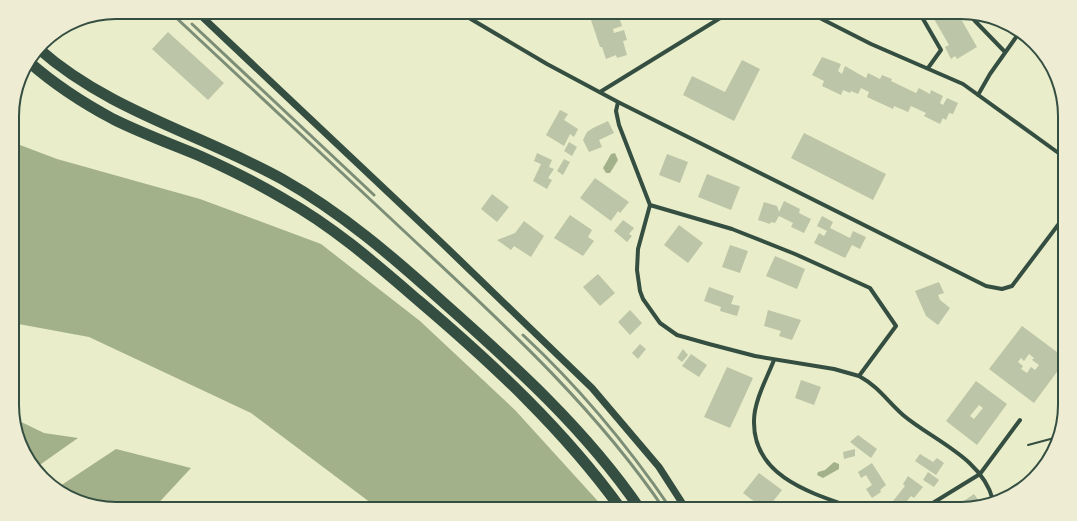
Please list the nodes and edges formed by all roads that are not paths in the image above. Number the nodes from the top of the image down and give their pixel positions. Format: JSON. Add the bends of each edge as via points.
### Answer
{"nodes":[{"id":1,"x":204,"y":19,"type":"edge"},
{"id":2,"x":471,"y":19,"type":"edge"},
{"id":3,"x":719,"y":19,"type":"edge"},
{"id":4,"x":822,"y":19,"type":"edge"},
{"id":5,"x":923,"y":19,"type":"edge"},
{"id":6,"x":974,"y":20,"type":"edge"},
{"id":7,"x":1016,"y":36,"type":"edge"},
{"id":8,"x":43,"y":52,"type":"edge"},
{"id":9,"x":1005,"y":52,"type":"junction"},
{"id":10,"x":33,"y":65,"type":"edge"},
{"id":11,"x":928,"y":68,"type":"junction"},
{"id":12,"x":600,"y":92,"type":"junction"},
{"id":13,"x":978,"y":95,"type":"junction"},
{"id":14,"x":618,"y":102,"type":"junction"},
{"id":15,"x":1058,"y":153,"type":"edge"},
{"id":16,"x":650,"y":205,"type":"junction"},
{"id":17,"x":1058,"y":225,"type":"edge"},
{"id":18,"x":774,"y":360,"type":"junction"},
{"id":19,"x":860,"y":376,"type":"junction"},
{"id":20,"x":1020,"y":420,"type":"dead end"},
{"id":21,"x":980,"y":474,"type":"junction"},
{"id":22,"x":992,"y":497,"type":"edge"},
{"id":23,"x":615,"y":502,"type":"edge"},
{"id":24,"x":635,"y":502,"type":"edge"},
{"id":25,"x":682,"y":502,"type":"edge"},
{"id":26,"x":837,"y":502,"type":"edge"},
{"id":27,"x":934,"y":502,"type":"edge"}],
"edges":[{"from":1,"to":25,"type":"street","via":[[444,244],[592,388],[659,467]]},
{"from":2,"to":12,"type":"street"},
{"from":3,"to":12,"type":"street"},
{"from":4,"to":11,"type":"street","via":[[871,44]]},
{"from":5,"to":11,"type":"street","via":[[941,50]]},
{"from":6,"to":9,"type":"street"},
{"from":7,"to":9,"type":"street"},
{"from":8,"to":24,"type":"highway","via":[[70,74],[115,102],[238,156],[284,180],[338,214],[376,243],[543,393],[594,450]]},
{"from":9,"to":13,"type":"street"},
{"from":10,"to":23,"type":"highway","via":[[66,90],[113,119],[244,177],[335,231],[442,320],[520,392],[566,441]]},
{"from":11,"to":13,"type":"street"},
{"from":12,"to":14,"type":"street"},
{"from":13,"to":15,"type":"street"},
{"from":14,"to":16,"type":"street","via":[[616,111],[619,125]]},
{"from":14,"to":17,"type":"street","via":[[986,286],[1006,289],[1014,284]]},
{"from":16,"to":18,"type":"street","via":[[638,249],[637,270],[640,290],[656,318],[678,335]]},
{"from":16,"to":19,"type":"street","via":[[732,229],[870,288],[896,326]]},
{"from":18,"to":19,"type":"street","via":[[834,369]]},
{"from":18,"to":26,"type":"street","via":[[754,420],[756,442],[766,461],[780,476],[808,492]]},
{"from":19,"to":21,"type":"street","via":[[877,386],[903,415],[968,461]]},
{"from":20,"to":21,"type":"street"},
{"from":21,"to":22,"type":"street","via":[[990,488]]},
{"from":21,"to":27,"type":"street"}]}
